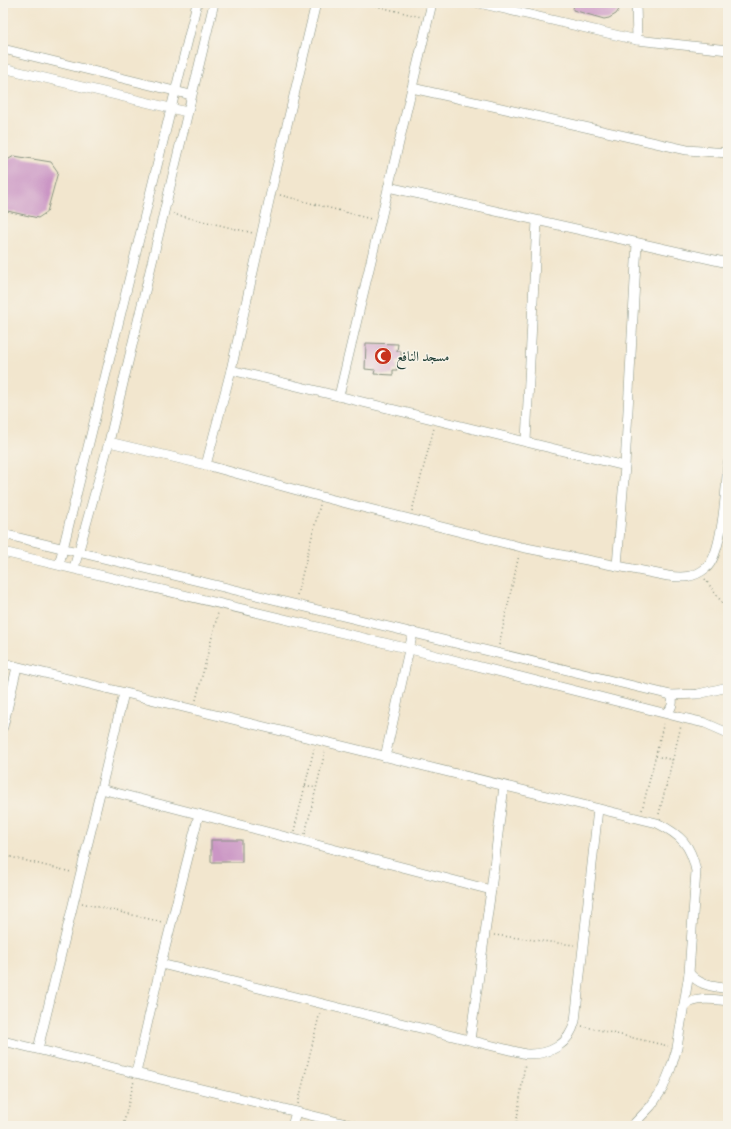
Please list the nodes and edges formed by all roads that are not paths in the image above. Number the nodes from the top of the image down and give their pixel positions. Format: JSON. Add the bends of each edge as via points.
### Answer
{"nodes":[{"id":1,"x":197,"y":3,"type":"edge"},
{"id":2,"x":214,"y":3,"type":"edge"},
{"id":3,"x":316,"y":3,"type":"edge"},
{"id":4,"x":432,"y":3,"type":"edge"},
{"id":5,"x":479,"y":3,"type":"edge"},
{"id":6,"x":636,"y":3,"type":"edge"},
{"id":7,"x":637,"y":40,"type":"junction"},
{"id":8,"x":3,"y":49,"type":"edge"},
{"id":9,"x":728,"y":50,"type":"edge"},
{"id":10,"x":3,"y":68,"type":"edge"},
{"id":11,"x":412,"y":88,"type":"junction"},
{"id":12,"x":175,"y":91,"type":"junction"},
{"id":13,"x":191,"y":95,"type":"junction"},
{"id":14,"x":171,"y":108,"type":"junction"},
{"id":15,"x":187,"y":112,"type":"junction"},
{"id":16,"x":728,"y":153,"type":"edge"},
{"id":17,"x":388,"y":187,"type":"junction"},
{"id":18,"x":537,"y":221,"type":"junction"},
{"id":19,"x":637,"y":243,"type":"junction"},
{"id":20,"x":728,"y":263,"type":"edge"},
{"id":21,"x":231,"y":370,"type":"junction"},
{"id":22,"x":339,"y":396,"type":"junction"},
{"id":23,"x":109,"y":442,"type":"junction"},
{"id":24,"x":526,"y":442,"type":"junction"},
{"id":25,"x":728,"y":463,"type":"edge"},
{"id":26,"x":206,"y":465,"type":"junction"},
{"id":27,"x":625,"y":466,"type":"junction"},
{"id":28,"x":3,"y":534,"type":"edge"},
{"id":29,"x":62,"y":549,"type":"junction"},
{"id":30,"x":3,"y":552,"type":"edge"},
{"id":31,"x":78,"y":553,"type":"junction"},
{"id":32,"x":58,"y":565,"type":"junction"},
{"id":33,"x":617,"y":566,"type":"junction"},
{"id":34,"x":74,"y":568,"type":"junction"},
{"id":35,"x":413,"y":632,"type":"junction"},
{"id":36,"x":410,"y":649,"type":"junction"},
{"id":37,"x":3,"y":663,"type":"edge"},
{"id":38,"x":17,"y":667,"type":"junction"},
{"id":39,"x":728,"y":687,"type":"edge"},
{"id":40,"x":124,"y":693,"type":"junction"},
{"id":41,"x":671,"y":695,"type":"junction"},
{"id":42,"x":666,"y":713,"type":"junction"},
{"id":43,"x":3,"y":727,"type":"edge"},
{"id":44,"x":728,"y":733,"type":"edge"},
{"id":45,"x":385,"y":757,"type":"junction"},
{"id":46,"x":504,"y":786,"type":"junction"},
{"id":47,"x":102,"y":789,"type":"junction"},
{"id":48,"x":598,"y":809,"type":"junction"},
{"id":49,"x":199,"y":814,"type":"junction"},
{"id":50,"x":491,"y":890,"type":"junction"},
{"id":51,"x":161,"y":964,"type":"junction"},
{"id":52,"x":689,"y":973,"type":"junction"},
{"id":53,"x":728,"y":989,"type":"edge"},
{"id":54,"x":728,"y":1000,"type":"edge"},
{"id":55,"x":684,"y":1005,"type":"junction"},
{"id":56,"x":470,"y":1040,"type":"junction"},
{"id":57,"x":3,"y":1041,"type":"edge"},
{"id":58,"x":38,"y":1049,"type":"junction"},
{"id":59,"x":136,"y":1073,"type":"junction"},
{"id":60,"x":296,"y":1112,"type":"junction"},
{"id":61,"x":292,"y":1126,"type":"edge"},
{"id":62,"x":355,"y":1126,"type":"edge"},
{"id":63,"x":632,"y":1126,"type":"edge"}],
"edges":[{"from":1,"to":12,"type":"street"},
{"from":2,"to":13,"type":"street"},
{"from":3,"to":21,"type":"street"},
{"from":4,"to":11,"type":"street"},
{"from":5,"to":7,"type":"street"},
{"from":6,"to":7,"type":"street"},
{"from":7,"to":9,"type":"street"},
{"from":8,"to":12,"type":"street"},
{"from":10,"to":14,"type":"street"},
{"from":11,"to":16,"type":"street","via":[[687,150]]},
{"from":11,"to":17,"type":"street"},
{"from":12,"to":13,"type":"street"},
{"from":12,"to":14,"type":"street"},
{"from":13,"to":15,"type":"street"},
{"from":14,"to":15,"type":"street"},
{"from":14,"to":29,"type":"street"},
{"from":15,"to":23,"type":"street"},
{"from":17,"to":18,"type":"street"},
{"from":17,"to":22,"type":"street"},
{"from":18,"to":19,"type":"street"},
{"from":18,"to":24,"type":"street"},
{"from":19,"to":20,"type":"street"},
{"from":19,"to":27,"type":"street"},
{"from":21,"to":22,"type":"street"},
{"from":21,"to":26,"type":"street"},
{"from":22,"to":24,"type":"street"},
{"from":23,"to":26,"type":"street"},
{"from":23,"to":31,"type":"street"},
{"from":24,"to":27,"type":"street"},
{"from":25,"to":33,"type":"street","via":[[720,538],[708,568],[692,577],[680,578]]},
{"from":26,"to":33,"type":"street","via":[[410,519]]},
{"from":27,"to":33,"type":"street"},
{"from":28,"to":29,"type":"street"},
{"from":29,"to":31,"type":"street"},
{"from":29,"to":32,"type":"street"},
{"from":30,"to":32,"type":"street"},
{"from":31,"to":34,"type":"street"},
{"from":31,"to":35,"type":"street"},
{"from":32,"to":34,"type":"street"},
{"from":34,"to":36,"type":"street"},
{"from":35,"to":36,"type":"street"},
{"from":35,"to":41,"type":"street"},
{"from":36,"to":42,"type":"street"},
{"from":36,"to":45,"type":"street"},
{"from":37,"to":38,"type":"street"},
{"from":38,"to":40,"type":"street"},
{"from":38,"to":43,"type":"street"},
{"from":39,"to":41,"type":"street","via":[[698,694]]},
{"from":40,"to":45,"type":"street"},
{"from":40,"to":47,"type":"street"},
{"from":41,"to":42,"type":"street","via":[[672,705]]},
{"from":42,"to":44,"type":"street","via":[[705,722]]},
{"from":45,"to":46,"type":"street"},
{"from":46,"to":48,"type":"street"},
{"from":46,"to":50,"type":"street"},
{"from":47,"to":49,"type":"street"},
{"from":47,"to":58,"type":"street"},
{"from":48,"to":52,"type":"street","via":[[657,823],[678,836],[690,852],[696,871]]},
{"from":48,"to":56,"type":"street","via":[[584,946],[574,1025],[570,1034],[556,1048],[536,1054],[526,1054]]},
{"from":49,"to":50,"type":"street"},
{"from":49,"to":51,"type":"street"},
{"from":50,"to":56,"type":"street"},
{"from":51,"to":56,"type":"street"},
{"from":51,"to":59,"type":"street"},
{"from":52,"to":53,"type":"street","via":[[706,985]]},
{"from":52,"to":55,"type":"street"},
{"from":54,"to":55,"type":"street","via":[[704,998]]},
{"from":55,"to":63,"type":"street","via":[[671,1068],[651,1106]]},
{"from":57,"to":58,"type":"street"},
{"from":58,"to":59,"type":"street"},
{"from":59,"to":60,"type":"street"},
{"from":60,"to":61,"type":"street"},
{"from":60,"to":62,"type":"street"}]}
